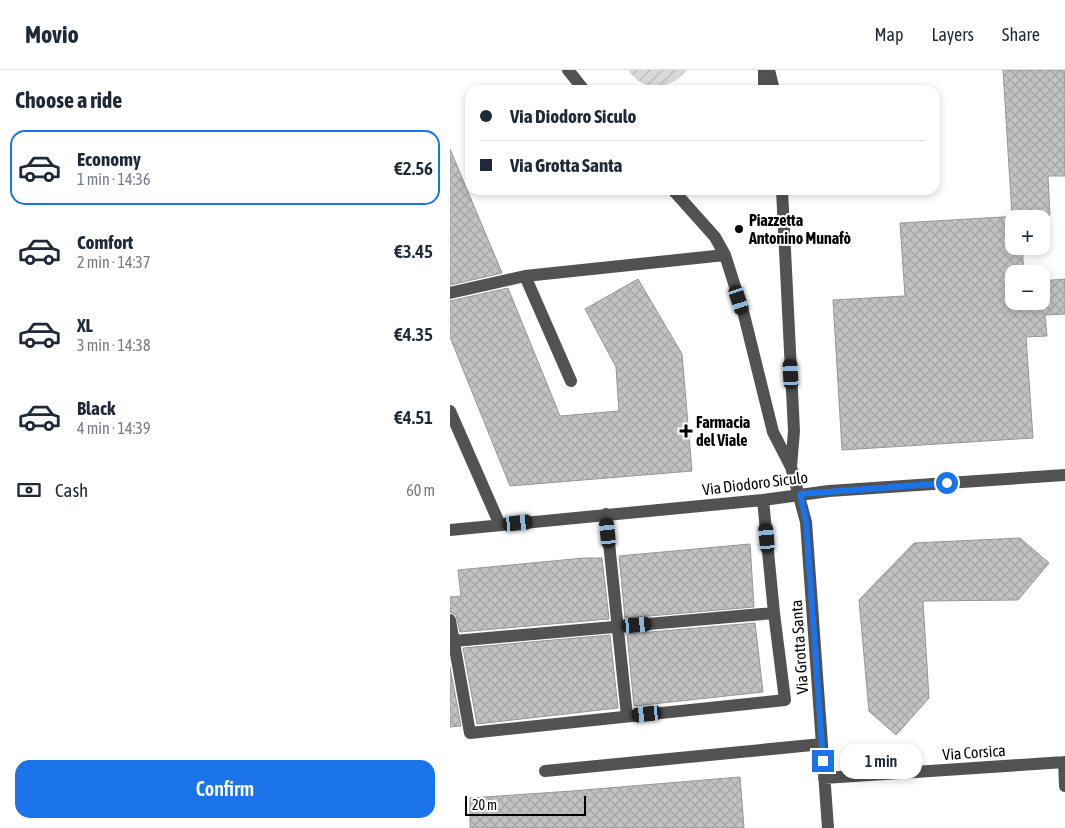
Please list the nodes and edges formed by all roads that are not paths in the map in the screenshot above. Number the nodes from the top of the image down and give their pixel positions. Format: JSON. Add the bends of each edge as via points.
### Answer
{"nodes":[{"id":1,"x":568,"y":70,"type":"edge"},
{"id":2,"x":764,"y":70,"type":"edge"},
{"id":3,"x":770,"y":70,"type":"edge"},
{"id":4,"x":580,"y":85,"type":"edge"},
{"id":5,"x":764,"y":85,"type":"edge"},
{"id":6,"x":773,"y":85,"type":"edge"},
{"id":7,"x":677,"y":195,"type":"edge"},
{"id":8,"x":782,"y":195,"type":"edge"},
{"id":9,"x":725,"y":255,"type":"junction"},
{"id":10,"x":525,"y":276,"type":"junction"},
{"id":11,"x":450,"y":293,"type":"edge"},
{"id":12,"x":571,"y":381,"type":"dead end"},
{"id":13,"x":450,"y":411,"type":"edge"},
{"id":14,"x":791,"y":467,"type":"junction"},
{"id":15,"x":1065,"y":475,"type":"edge"},
{"id":16,"x":800,"y":494,"type":"junction"},
{"id":17,"x":763,"y":500,"type":"junction"},
{"id":18,"x":606,"y":514,"type":"junction"},
{"id":19,"x":500,"y":525,"type":"junction"},
{"id":20,"x":450,"y":530,"type":"edge"},
{"id":21,"x":774,"y":613,"type":"junction"},
{"id":22,"x":450,"y":620,"type":"edge"},
{"id":23,"x":618,"y":627,"type":"junction"},
{"id":24,"x":454,"y":641,"type":"junction"},
{"id":25,"x":627,"y":716,"type":"junction"},
{"id":26,"x":822,"y":744,"type":"junction"},
{"id":27,"x":1064,"y":762,"type":"edge"},
{"id":28,"x":545,"y":770,"type":"dead end"},
{"id":29,"x":824,"y":778,"type":"junction"},
{"id":30,"x":1065,"y":786,"type":"edge"},
{"id":31,"x":828,"y":828,"type":"edge"}],
"edges":[{"from":1,"to":4,"type":"street"},
{"from":2,"to":5,"type":"street"},
{"from":3,"to":6,"type":"street"},
{"from":7,"to":9,"type":"street","name":"Via Grotta Santa","via":[[715,237]]},
{"from":8,"to":14,"type":"street","name":"Via Grotta Santa","via":[[794,431]]},
{"from":9,"to":10,"type":"street"},
{"from":9,"to":14,"type":"street","name":"Via Grotta Santa","via":[[744,315],[773,432]]},
{"from":10,"to":11,"type":"street"},
{"from":10,"to":12,"type":"street"},
{"from":13,"to":19,"type":"street"},
{"from":14,"to":16,"type":"street","name":"Via Grotta Santa"},
{"from":15,"to":16,"type":"street","name":"Via Diodoro Siculo"},
{"from":16,"to":17,"type":"street","name":"Via Diodoro Siculo"},
{"from":16,"to":26,"type":"street","name":"Via Grotta Santa","via":[[806,522]]},
{"from":17,"to":18,"type":"street","name":"Via Diodoro Siculo"},
{"from":17,"to":21,"type":"street"},
{"from":18,"to":19,"type":"street","name":"Via Diodoro Siculo"},
{"from":18,"to":23,"type":"street"},
{"from":19,"to":20,"type":"street","name":"Via Diodoro Siculo"},
{"from":21,"to":23,"type":"street"},
{"from":21,"to":25,"type":"street","via":[[785,700]]},
{"from":22,"to":24,"type":"street"},
{"from":23,"to":24,"type":"street"},
{"from":23,"to":25,"type":"street"},
{"from":24,"to":25,"type":"street","via":[[470,733]]},
{"from":26,"to":28,"type":"street"},
{"from":26,"to":29,"type":"street","name":"Via Grotta Santa"},
{"from":27,"to":29,"type":"street","name":"Via Corsica"},
{"from":27,"to":30,"type":"street"},
{"from":29,"to":31,"type":"street","name":"Via Grotta Santa"}]}
